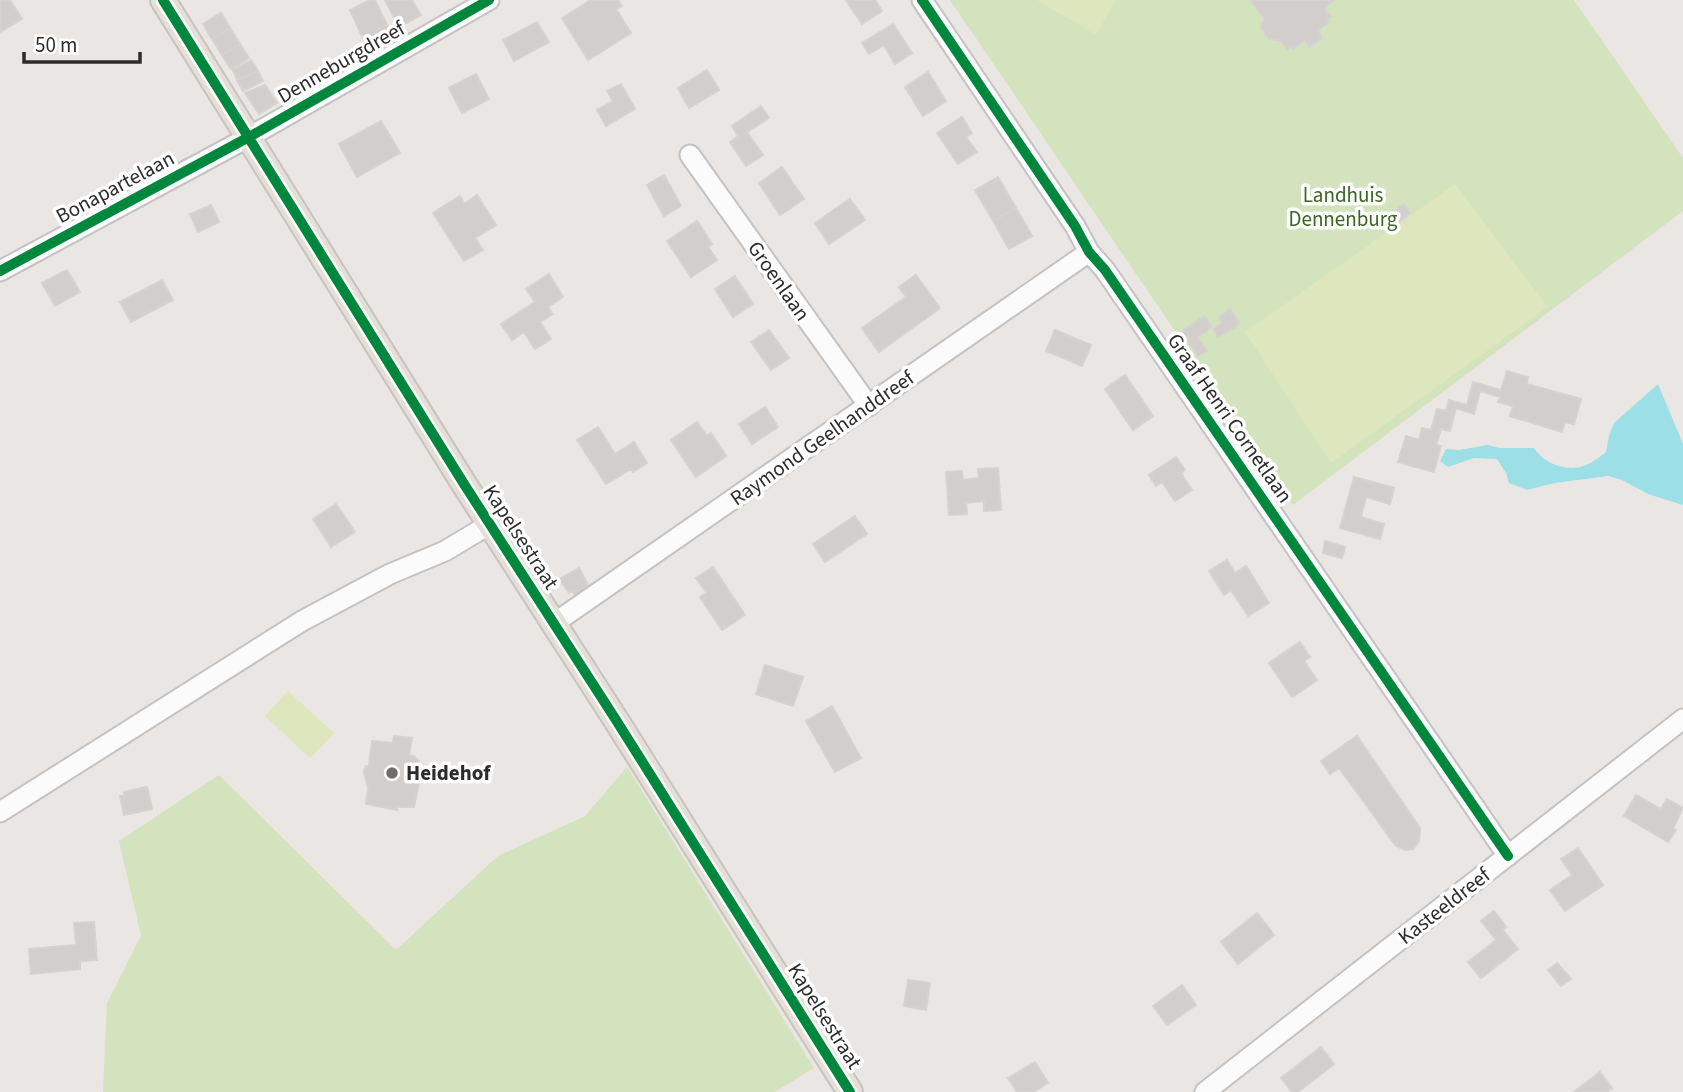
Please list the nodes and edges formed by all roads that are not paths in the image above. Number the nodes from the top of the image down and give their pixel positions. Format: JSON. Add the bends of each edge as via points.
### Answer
{"nodes":[{"id":1,"x":163,"y":0,"type":"edge"},
{"id":2,"x":489,"y":0,"type":"edge"},
{"id":3,"x":922,"y":0,"type":"edge"},
{"id":4,"x":249,"y":137,"type":"junction"},
{"id":5,"x":690,"y":155,"type":"dead end"},
{"id":6,"x":1089,"y":252,"type":"junction"},
{"id":7,"x":0,"y":271,"type":"edge"},
{"id":8,"x":869,"y":406,"type":"junction"},
{"id":9,"x":490,"y":524,"type":"junction"},
{"id":10,"x":553,"y":624,"type":"junction"},
{"id":11,"x":1683,"y":719,"type":"edge"},
{"id":12,"x":0,"y":812,"type":"edge"},
{"id":13,"x":1508,"y":856,"type":"junction"},
{"id":14,"x":850,"y":1092,"type":"edge"},
{"id":15,"x":1205,"y":1092,"type":"edge"}],
"edges":[{"from":1,"to":4,"type":"main road","name":"Kapelsestraat"},
{"from":2,"to":4,"type":"street","name":"Denneburgdreef"},
{"from":3,"to":6,"type":"street","name":"Graaf Henri Cornetlaan"},
{"from":4,"to":7,"type":"street","name":"Bonapartelaan"},
{"from":4,"to":9,"type":"main road","name":"Kapelsestraat"},
{"from":5,"to":8,"type":"street","name":"Groenlaan"},
{"from":6,"to":8,"type":"street","name":"Raymond Geelhanddreef"},
{"from":6,"to":13,"type":"street","name":"Graaf Henri Cornetlaan"},
{"from":8,"to":10,"type":"street","name":"Raymond Geelhanddreef"},
{"from":9,"to":10,"type":"main road","name":"Kapelsestraat"},
{"from":9,"to":12,"type":"street","name":"Kapelsestraat","via":[[302,621]]},
{"from":10,"to":14,"type":"main road","name":"Kapelsestraat"},
{"from":11,"to":13,"type":"street","name":"Kasteeldreef"},
{"from":13,"to":15,"type":"street","name":"Kasteeldreef"}]}
